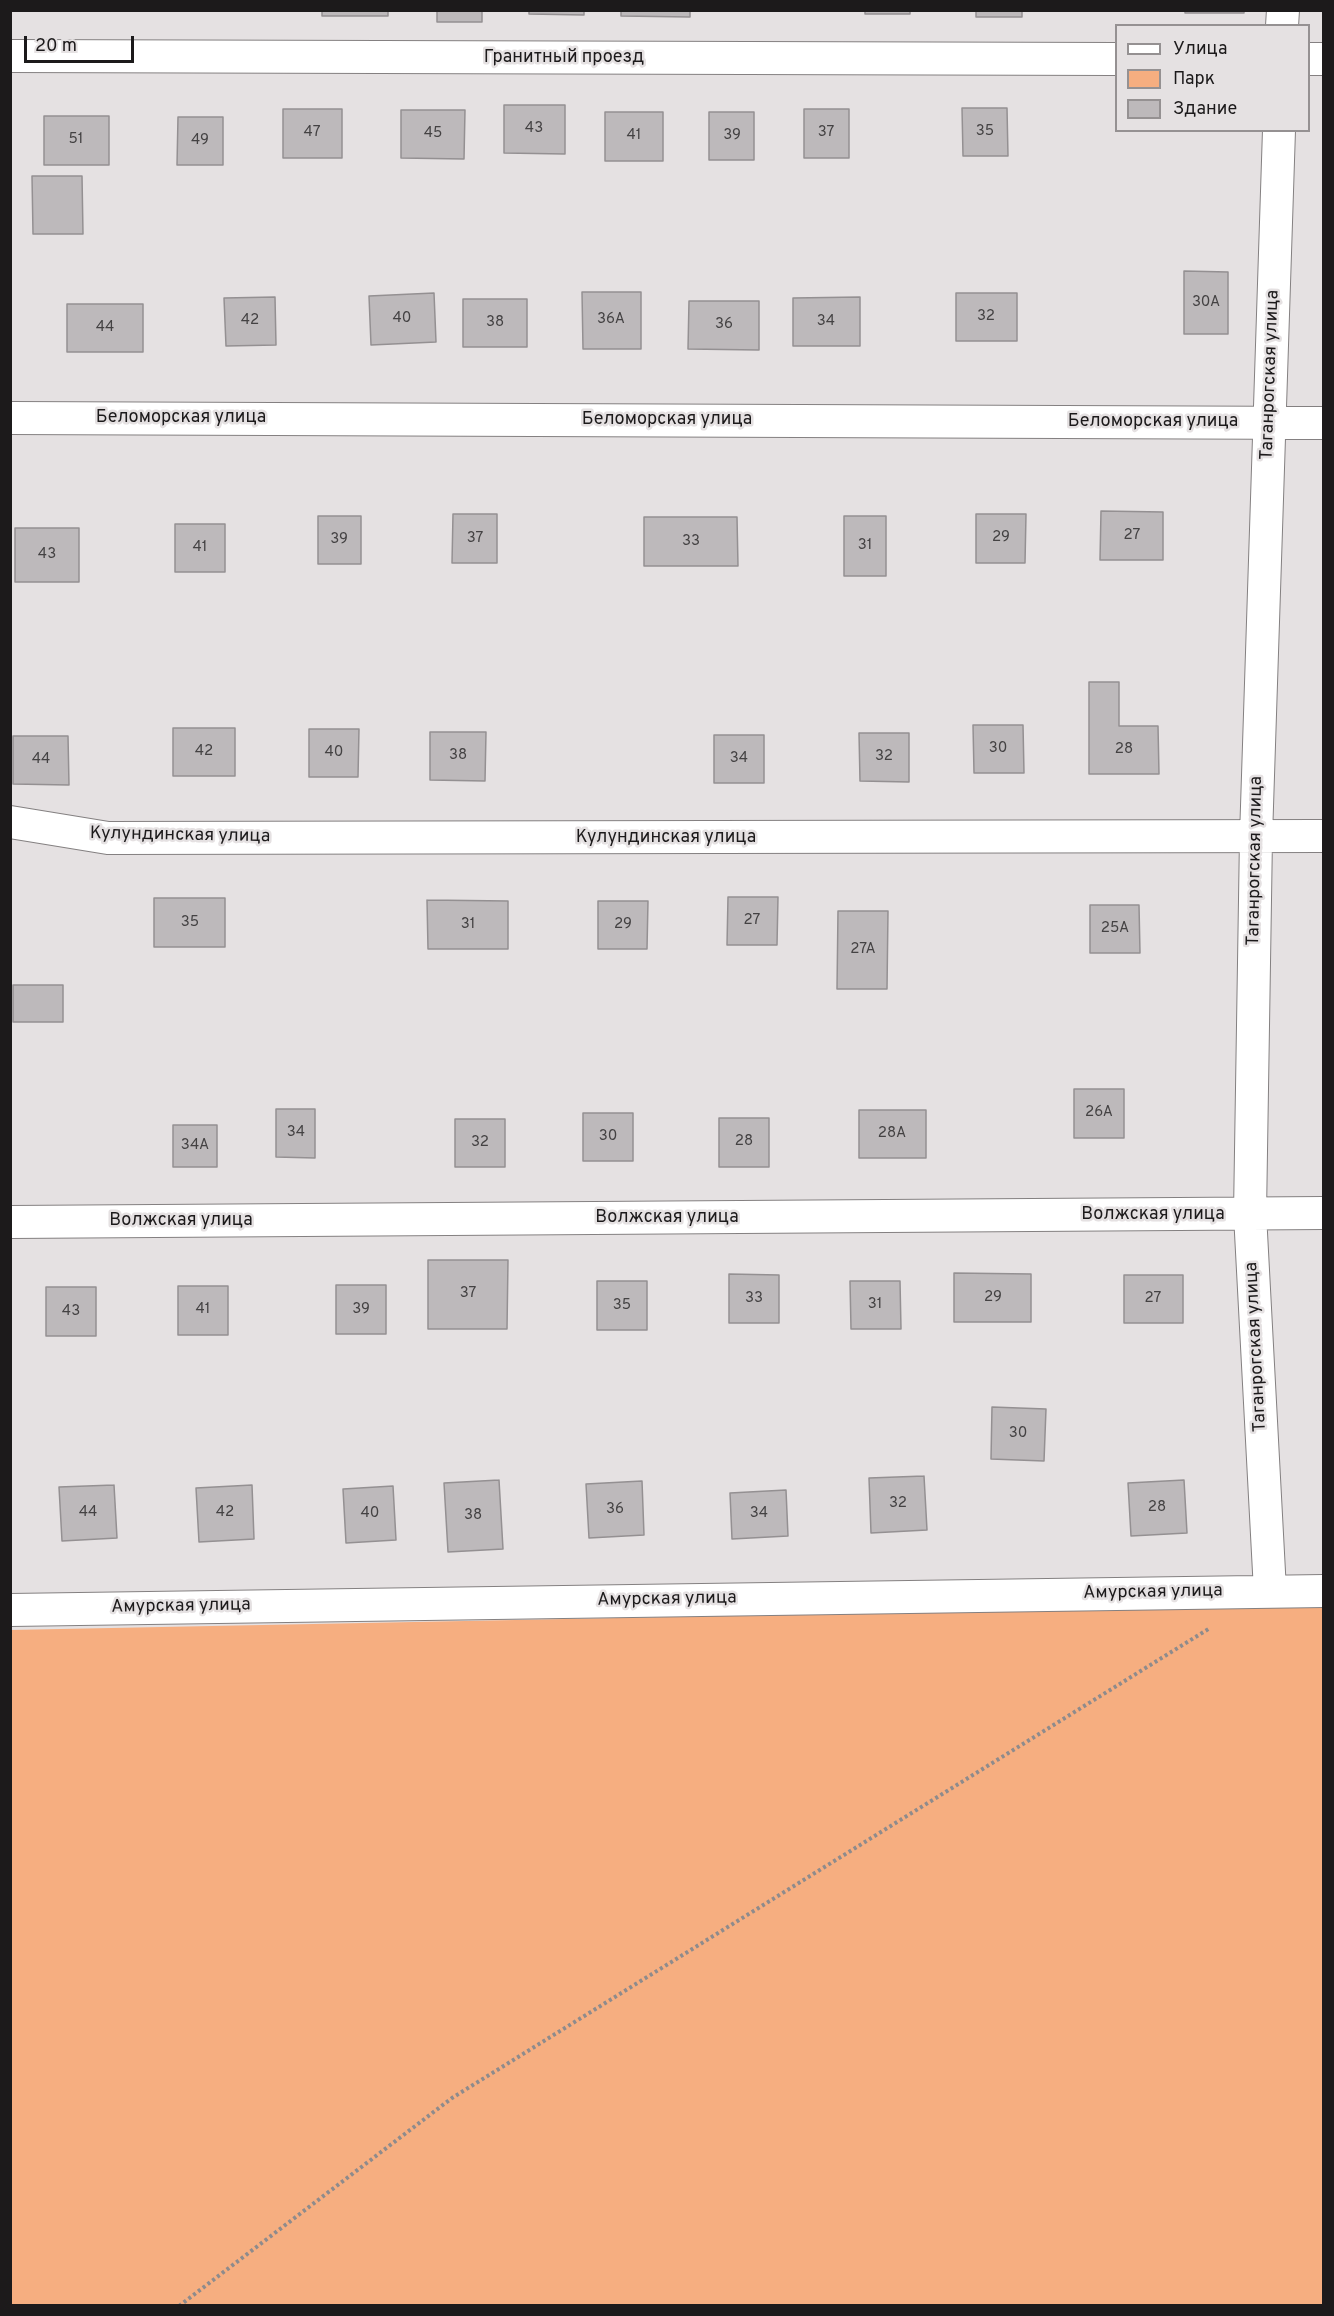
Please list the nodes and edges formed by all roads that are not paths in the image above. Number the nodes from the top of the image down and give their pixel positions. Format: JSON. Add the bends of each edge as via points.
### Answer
{"nodes":[{"id":1,"x":10,"y":56,"type":"edge"},
{"id":2,"x":1115,"y":59,"type":"edge"},
{"id":3,"x":1279,"y":132,"type":"edge"},
{"id":4,"x":10,"y":418,"type":"edge"},
{"id":5,"x":1270,"y":423,"type":"junction"},
{"id":6,"x":1323,"y":423,"type":"edge"},
{"id":7,"x":10,"y":822,"type":"edge"},
{"id":8,"x":1323,"y":836,"type":"edge"},
{"id":9,"x":1256,"y":837,"type":"junction"},
{"id":10,"x":1323,"y":1213,"type":"edge"},
{"id":11,"x":1250,"y":1214,"type":"junction"},
{"id":12,"x":10,"y":1222,"type":"edge"},
{"id":13,"x":1270,"y":1591,"type":"junction"},
{"id":14,"x":1323,"y":1591,"type":"edge"},
{"id":15,"x":10,"y":1610,"type":"edge"}],
"edges":[{"from":1,"to":2,"type":"street","name":"Гранитный проезд"},
{"from":3,"to":5,"type":"street","name":"Таганрогская улица"},
{"from":4,"to":5,"type":"street","name":"Беломорская улица"},
{"from":5,"to":6,"type":"street","name":"Беломорская улица"},
{"from":5,"to":9,"type":"street","name":"Таганрогская улица"},
{"from":7,"to":9,"type":"street","name":"Кулундинская улица","via":[[108,838]]},
{"from":8,"to":9,"type":"street","name":"Кулундинская улица"},
{"from":9,"to":11,"type":"street","name":"Таганрогская улица"},
{"from":10,"to":11,"type":"street","name":"Волжская улица"},
{"from":11,"to":12,"type":"street","name":"Волжская улица"},
{"from":11,"to":13,"type":"street","name":"Таганрогская улица"},
{"from":13,"to":14,"type":"street","name":"Амурская улица"},
{"from":13,"to":15,"type":"street","name":"Амурская улица"}]}
